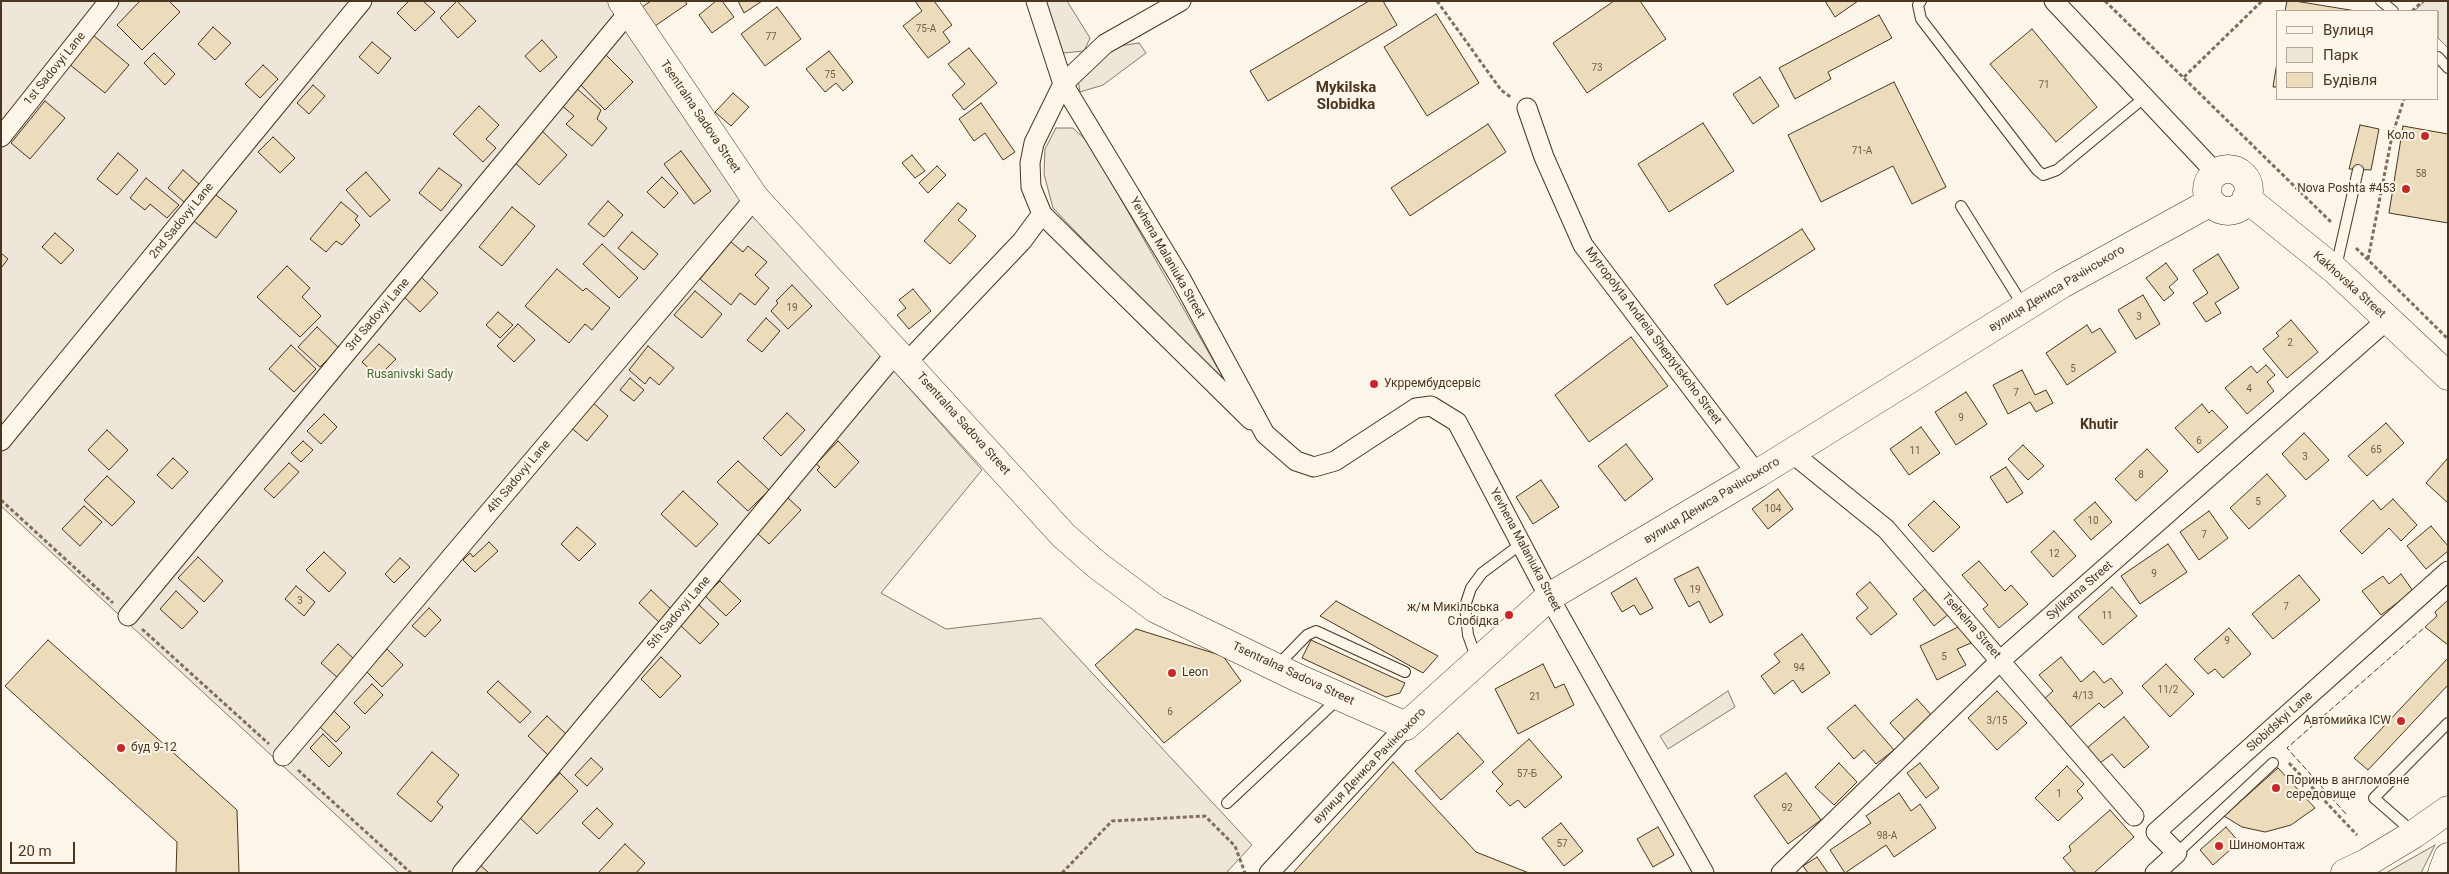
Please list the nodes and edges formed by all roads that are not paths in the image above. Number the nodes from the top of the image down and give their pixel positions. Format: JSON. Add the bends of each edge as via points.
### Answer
{"nodes":[{"id":1,"x":109,"y":1,"type":"edge"},
{"id":2,"x":362,"y":1,"type":"edge"},
{"id":3,"x":1036,"y":1,"type":"edge"},
{"id":4,"x":1181,"y":1,"type":"edge"},
{"id":5,"x":1922,"y":1,"type":"edge"},
{"id":6,"x":2054,"y":1,"type":"edge"},
{"id":7,"x":2381,"y":1,"type":"edge"},
{"id":8,"x":625,"y":7,"type":"edge"},
{"id":9,"x":2391,"y":10,"type":"edge"},
{"id":10,"x":2439,"y":58,"type":"edge"},
{"id":11,"x":2448,"y":68,"type":"edge"},
{"id":12,"x":1063,"y":84,"type":"junction"},
{"id":13,"x":2145,"y":97,"type":"junction"},
{"id":14,"x":1527,"y":108,"type":"road end"},
{"id":15,"x":1,"y":137,"type":"edge"},
{"id":16,"x":2358,"y":170,"type":"dead end"},
{"id":17,"x":2216,"y":173,"type":"junction"},
{"id":18,"x":755,"y":198,"type":"junction"},
{"id":19,"x":2246,"y":198,"type":"junction"},
{"id":20,"x":2211,"y":202,"type":"junction"},
{"id":21,"x":1962,"y":206,"type":"dead end"},
{"id":22,"x":1042,"y":214,"type":"junction"},
{"id":23,"x":2335,"y":270,"type":"junction"},
{"id":24,"x":2024,"y":308,"type":"junction"},
{"id":25,"x":2388,"y":319,"type":"junction"},
{"id":26,"x":901,"y":357,"type":"junction"},
{"id":27,"x":2448,"y":376,"type":"edge"},
{"id":28,"x":1265,"y":434,"type":"junction"},
{"id":29,"x":1,"y":441,"type":"edge"},
{"id":30,"x":1792,"y":453,"type":"junction"},
{"id":31,"x":1757,"y":474,"type":"junction"},
{"id":32,"x":1521,"y":544,"type":"junction"},
{"id":33,"x":2448,"y":571,"type":"edge"},
{"id":34,"x":1549,"y":597,"type":"junction"},
{"id":35,"x":128,"y":616,"type":"road end"},
{"id":36,"x":2001,"y":660,"type":"junction"},
{"id":37,"x":1477,"y":661,"type":"junction"},
{"id":38,"x":1276,"y":667,"type":"junction"},
{"id":39,"x":1405,"y":672,"type":"dead end"},
{"id":40,"x":1340,"y":697,"type":"junction"},
{"id":41,"x":2448,"y":723,"type":"edge"},
{"id":42,"x":1406,"y":726,"type":"junction"},
{"id":43,"x":283,"y":756,"type":"road end"},
{"id":44,"x":2273,"y":763,"type":"dead end"},
{"id":45,"x":1227,"y":803,"type":"dead end"},
{"id":46,"x":2448,"y":810,"type":"edge"},
{"id":47,"x":2134,"y":816,"type":"dead end"},
{"id":48,"x":2414,"y":834,"type":"junction"},
{"id":49,"x":2177,"y":853,"type":"junction"},
{"id":50,"x":2448,"y":857,"type":"edge"},
{"id":51,"x":462,"y":873,"type":"edge"},
{"id":52,"x":1269,"y":873,"type":"edge"},
{"id":53,"x":1704,"y":873,"type":"edge"},
{"id":54,"x":1781,"y":873,"type":"edge"},
{"id":55,"x":2155,"y":873,"type":"edge"},
{"id":56,"x":2345,"y":873,"type":"edge"},
{"id":57,"x":2442,"y":873,"type":"edge"}],
"edges":[{"from":1,"to":15,"type":"street","name":"1st Sadovyi Lane"},
{"from":2,"to":29,"type":"street","name":"2nd Sadovyi Lane"},
{"from":3,"to":12,"type":"street","name":"Yevhena Malaniuka Street"},
{"from":4,"to":12,"type":"street","via":[[1105,44]]},
{"from":5,"to":13,"type":"lane","via":[[1918,4],[1921,19],[2043,175],[2057,170]]},
{"from":6,"to":13,"type":"street"},
{"from":7,"to":9,"type":"lane"},
{"from":8,"to":18,"type":"main road","name":"Tsentralna Sadova Street"},
{"from":8,"to":35,"type":"street","name":"3rd Sadovyi Lane"},
{"from":10,"to":11,"type":"lane"},
{"from":12,"to":22,"type":"street","name":"Yevhena Malaniuka Street","via":[[1034,142],[1030,163],[1032,187]]},
{"from":12,"to":28,"type":"street","name":"Yevhena Malaniuka Street","via":[[1181,279]]},
{"from":13,"to":17,"type":"street"},
{"from":14,"to":31,"type":"street","name":"Mytropolyta Andreia Sheptytskoho Street","via":[[1544,157],[1583,245]]},
{"from":16,"to":23,"type":"lane"},
{"from":17,"to":19,"type":"main road","via":[[2231,169],[2241,174],[2248,188]]},
{"from":17,"to":20,"type":"main road","via":[[2207,186]]},
{"from":18,"to":26,"type":"main road","name":"Tsentralna Sadova Street"},
{"from":18,"to":43,"type":"street","name":"4th Sadovyi Lane"},
{"from":19,"to":20,"type":"main road","via":[[2240,207],[2230,210],[2219,209]]},
{"from":19,"to":23,"type":"main road","name":"Kakhovska Street"},
{"from":20,"to":24,"type":"main road","name":"вулиця Дениса Рачінського"},
{"from":21,"to":24,"type":"lane"},
{"from":22,"to":26,"type":"street","via":[[1022,240]]},
{"from":22,"to":28,"type":"street","name":"Yevhena Malaniuka Street"},
{"from":23,"to":25,"type":"main road","name":"Kakhovska Street"},
{"from":24,"to":30,"type":"main road","name":"вулиця Дениса Рачінського"},
{"from":25,"to":27,"type":"main road","name":"Kakhovska Street"},
{"from":25,"to":36,"type":"street","name":"Sylikatna Street"},
{"from":26,"to":38,"type":"main road","name":"Tsentralna Sadova Street","via":[[1063,535],[1097,565],[1156,609]]},
{"from":26,"to":51,"type":"street","name":"5th Sadovyi Lane"},
{"from":28,"to":32,"type":"street","name":"Yevhena Malaniuka Street","via":[[1296,461],[1314,467],[1335,461],[1416,408],[1431,406],[1457,422]]},
{"from":30,"to":31,"type":"main road","name":"вулиця Дениса Рачінського"},
{"from":30,"to":36,"type":"street","name":"Tsehelna Street","via":[[1886,529]]},
{"from":31,"to":34,"type":"main road","name":"вулиця Дениса Рачінського"},
{"from":32,"to":34,"type":"street","name":"Yevhena Malaniuka Street"},
{"from":32,"to":37,"type":"lane","via":[[1482,573],[1471,588],[1465,606],[1468,635]]},
{"from":33,"to":49,"type":"street","name":"Slobidskyi Lane","via":[[2156,832]]},
{"from":34,"to":37,"type":"main road","name":"вулиця Дениса Рачінського"},
{"from":34,"to":53,"type":"street","name":"Yevhena Malaniuka Street"},
{"from":36,"to":47,"type":"street","name":"Tsehelna Street"},
{"from":36,"to":54,"type":"street","name":"Sylikatna Street"},
{"from":37,"to":42,"type":"main road","name":"вулиця Дениса Рачінського"},
{"from":38,"to":39,"type":"lane","via":[[1307,635],[1316,631]]},
{"from":38,"to":40,"type":"main road","name":"Tsentralna Sadova Street"},
{"from":40,"to":42,"type":"main road","name":"Tsentralna Sadova Street"},
{"from":40,"to":45,"type":"lane"},
{"from":41,"to":48,"type":"lane","via":[[2374,798]]},
{"from":42,"to":52,"type":"street","name":"вулиця Дениса Рачінського"},
{"from":44,"to":49,"type":"lane"},
{"from":46,"to":48,"type":"main road"},
{"from":48,"to":56,"type":"main road"},
{"from":49,"to":55,"type":"street"},
{"from":50,"to":57,"type":"main road"}]}
